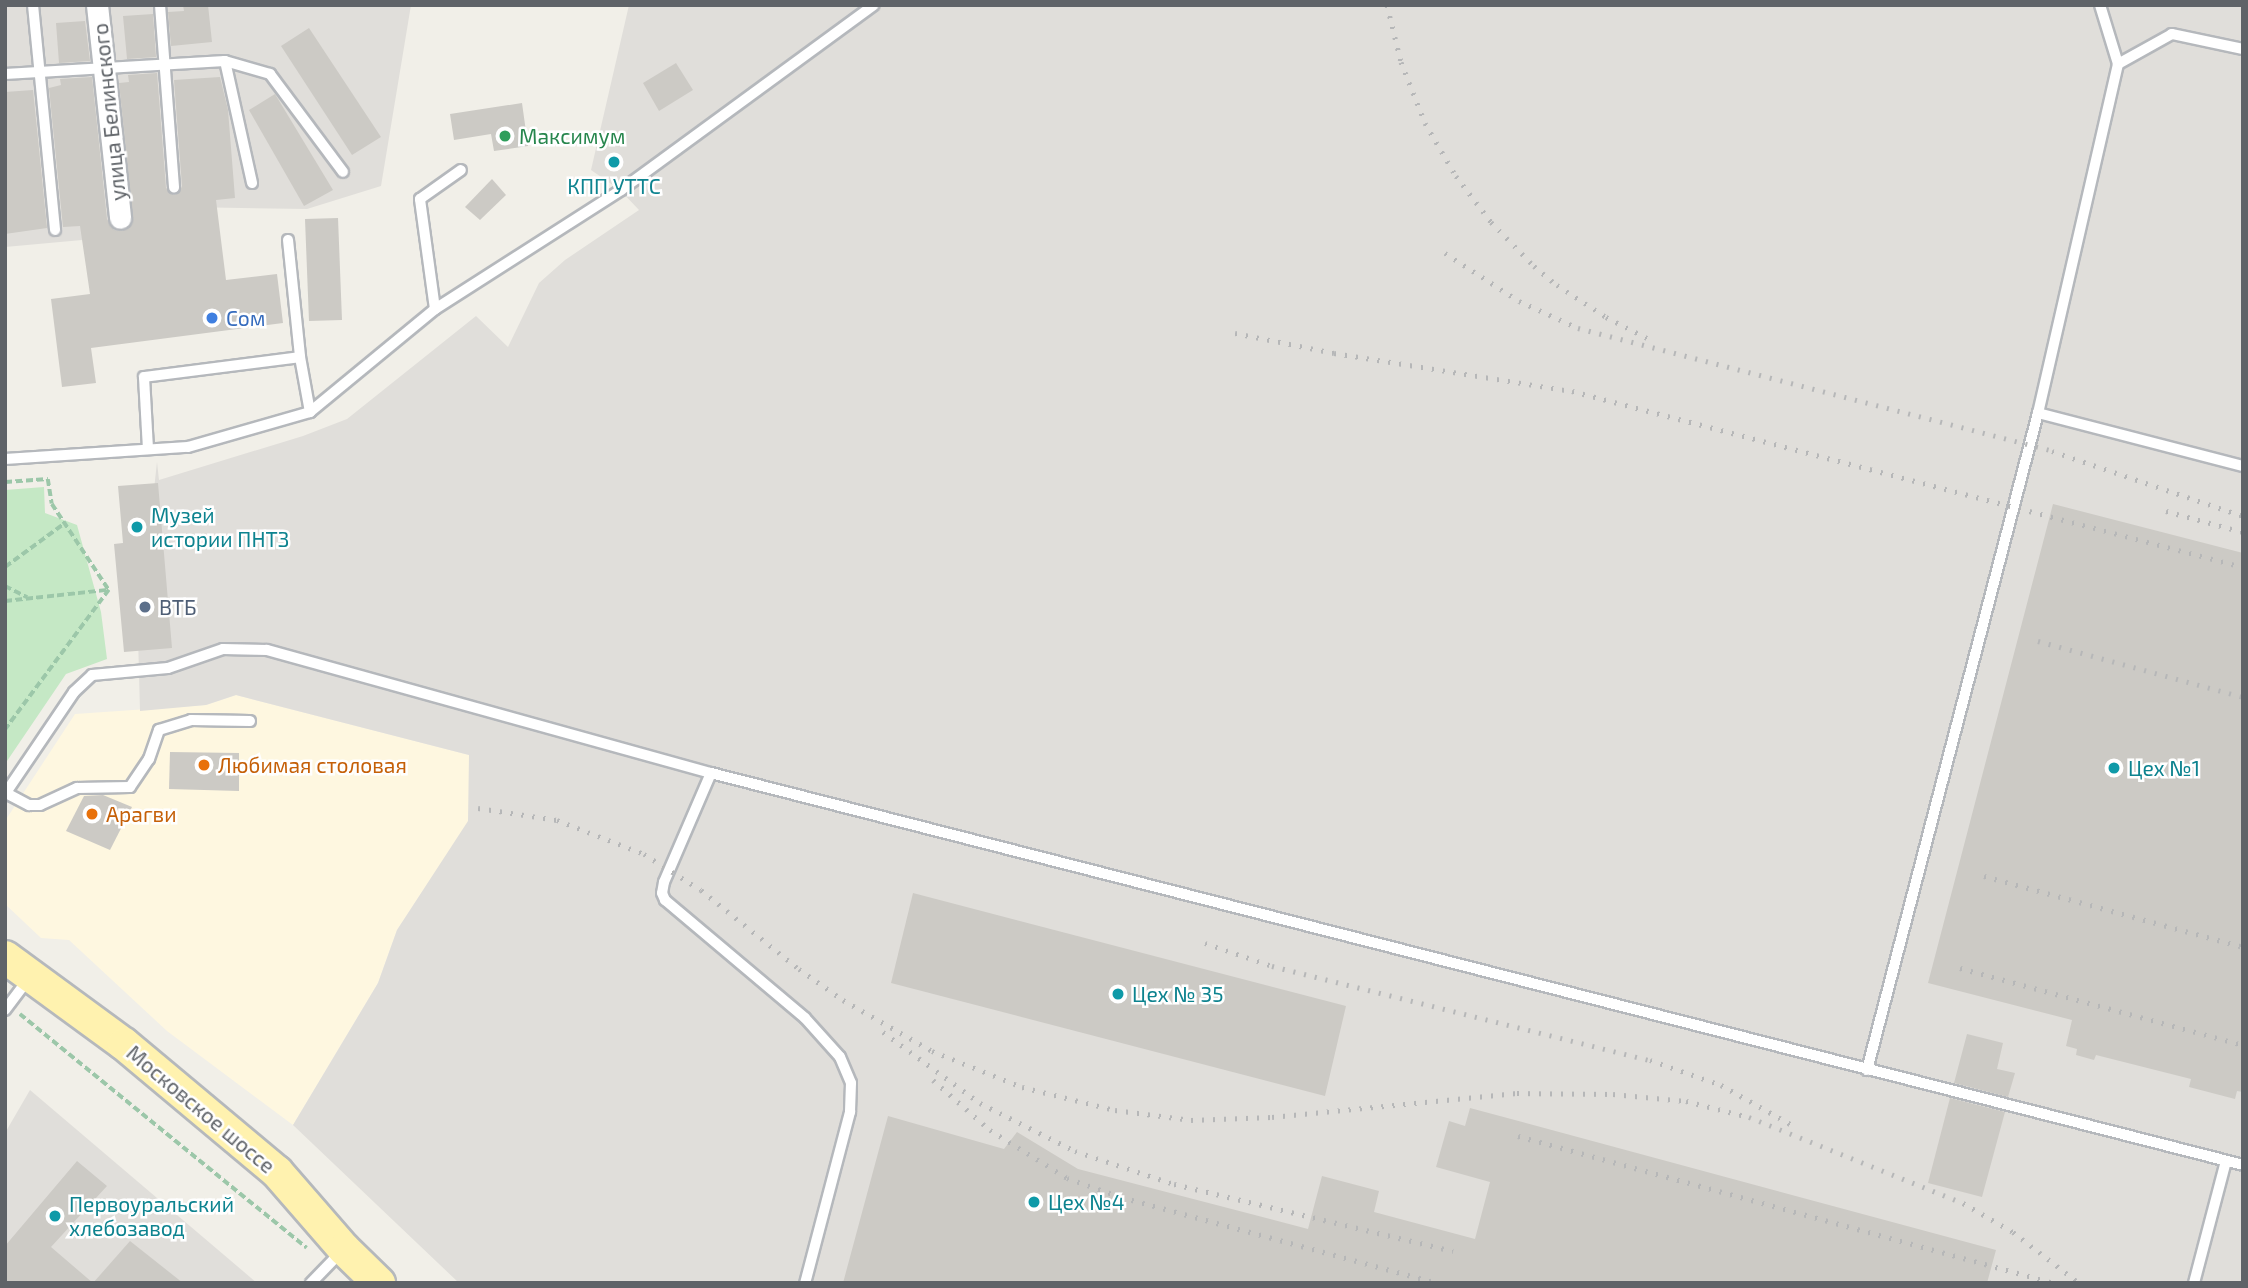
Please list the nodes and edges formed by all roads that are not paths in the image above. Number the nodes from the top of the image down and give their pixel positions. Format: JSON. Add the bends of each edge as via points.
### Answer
{"nodes":[{"id":1,"x":33,"y":5,"type":"edge"},
{"id":2,"x":97,"y":5,"type":"edge"},
{"id":3,"x":160,"y":5,"type":"edge"},
{"id":4,"x":874,"y":5,"type":"edge"},
{"id":5,"x":2100,"y":5,"type":"edge"},
{"id":6,"x":2243,"y":49,"type":"edge"},
{"id":7,"x":225,"y":61,"type":"junction"},
{"id":8,"x":2118,"y":64,"type":"junction"},
{"id":9,"x":166,"y":65,"type":"junction"},
{"id":10,"x":102,"y":69,"type":"junction"},
{"id":11,"x":39,"y":72,"type":"junction"},
{"id":12,"x":5,"y":75,"type":"edge"},
{"id":13,"x":461,"y":170,"type":"dead end"},
{"id":14,"x":343,"y":172,"type":"dead end"},
{"id":15,"x":251,"y":183,"type":"dead end"},
{"id":16,"x":174,"y":187,"type":"dead end"},
{"id":17,"x":120,"y":218,"type":"dead end"},
{"id":18,"x":55,"y":230,"type":"dead end"},
{"id":19,"x":288,"y":240,"type":"dead end"},
{"id":20,"x":435,"y":309,"type":"junction"},
{"id":21,"x":300,"y":357,"type":"junction"},
{"id":22,"x":310,"y":412,"type":"junction"},
{"id":23,"x":2038,"y":414,"type":"junction"},
{"id":24,"x":148,"y":449,"type":"junction"},
{"id":25,"x":5,"y":459,"type":"edge"},
{"id":26,"x":2243,"y":466,"type":"edge"},
{"id":27,"x":250,"y":721,"type":"dead end"},
{"id":28,"x":711,"y":773,"type":"junction"},
{"id":29,"x":6,"y":794,"type":"edge"},
{"id":30,"x":5,"y":957,"type":"edge"},
{"id":31,"x":31,"y":976,"type":"junction"},
{"id":32,"x":7,"y":1007,"type":"edge"},
{"id":33,"x":1867,"y":1070,"type":"junction"},
{"id":34,"x":2226,"y":1161,"type":"junction"},
{"id":35,"x":2243,"y":1166,"type":"edge"},
{"id":36,"x":336,"y":1257,"type":"junction"},
{"id":37,"x":311,"y":1283,"type":"edge"},
{"id":38,"x":379,"y":1283,"type":"edge"},
{"id":39,"x":804,"y":1283,"type":"edge"},
{"id":40,"x":2194,"y":1283,"type":"edge"}],
"edges":[{"from":1,"to":11,"type":"lane"},
{"from":2,"to":10,"type":"street","name":"улица Белинского"},
{"from":3,"to":9,"type":"lane"},
{"from":4,"to":20,"type":"lane","via":[[621,190]]},
{"from":5,"to":8,"type":"lane"},
{"from":6,"to":8,"type":"lane","via":[[2172,34]]},
{"from":7,"to":9,"type":"lane"},
{"from":7,"to":14,"type":"lane","via":[[270,74]]},
{"from":7,"to":15,"type":"lane"},
{"from":8,"to":23,"type":"lane"},
{"from":9,"to":10,"type":"lane"},
{"from":9,"to":16,"type":"lane"},
{"from":10,"to":11,"type":"lane"},
{"from":10,"to":17,"type":"street","name":"улица Белинского"},
{"from":11,"to":12,"type":"lane"},
{"from":11,"to":18,"type":"lane"},
{"from":13,"to":20,"type":"lane","via":[[420,199]]},
{"from":19,"to":21,"type":"lane"},
{"from":20,"to":22,"type":"lane"},
{"from":21,"to":22,"type":"lane"},
{"from":21,"to":24,"type":"lane","via":[[144,377]]},
{"from":22,"to":24,"type":"lane","via":[[188,447]]},
{"from":23,"to":26,"type":"lane"},
{"from":23,"to":33,"type":"lane"},
{"from":24,"to":25,"type":"lane"},
{"from":27,"to":29,"type":"lane","via":[[191,720],[159,730],[149,759],[130,787],[77,788],[29,806]]},
{"from":28,"to":29,"type":"lane","via":[[277,652],[243,647],[168,667],[92,675],[74,692]]},
{"from":28,"to":33,"type":"lane"},
{"from":28,"to":39,"type":"lane","via":[[662,893],[671,908],[805,1018],[840,1057],[851,1083],[850,1112]]},
{"from":30,"to":31,"type":"main road","name":"Московское шоссе"},
{"from":31,"to":32,"type":"lane"},
{"from":31,"to":36,"type":"main road","name":"Московское шоссе","via":[[124,1044],[277,1172]]},
{"from":33,"to":34,"type":"lane"},
{"from":34,"to":35,"type":"lane"},
{"from":34,"to":40,"type":"lane"},
{"from":36,"to":37,"type":"lane"},
{"from":36,"to":38,"type":"main road","name":"Московское шоссе"}]}
